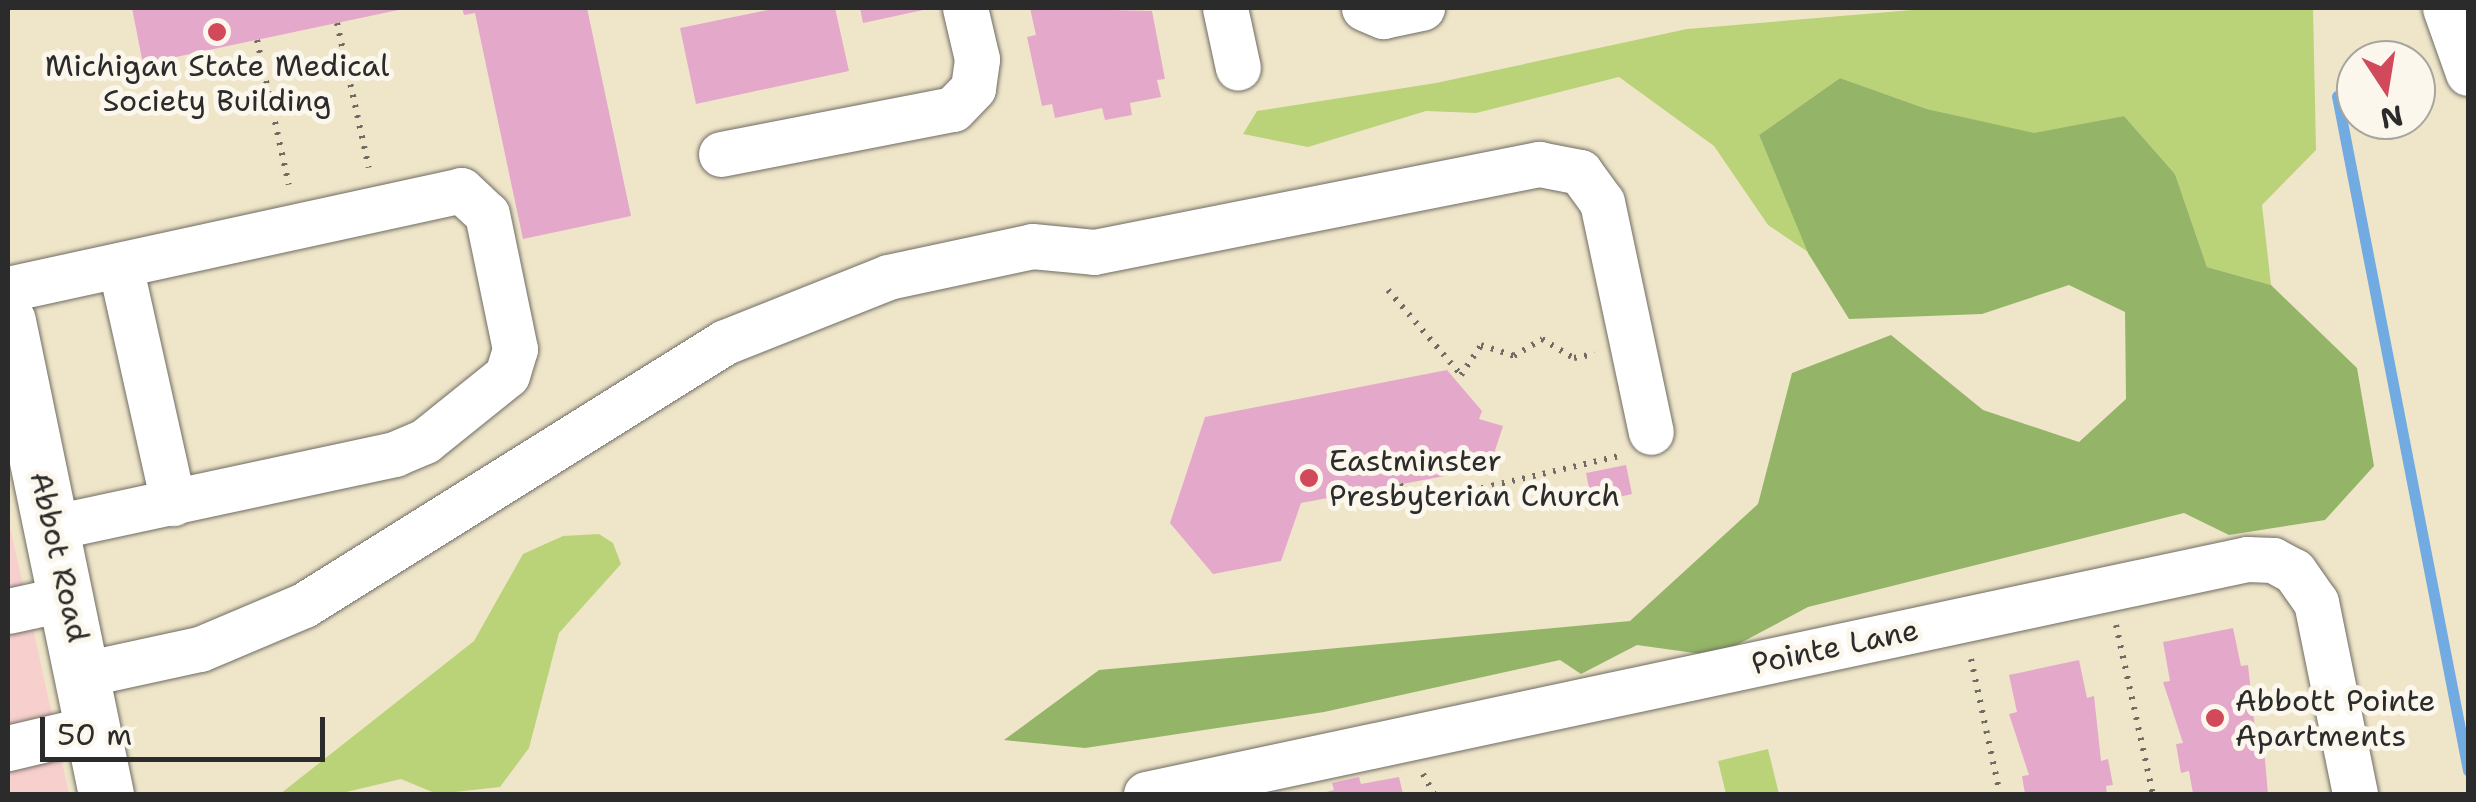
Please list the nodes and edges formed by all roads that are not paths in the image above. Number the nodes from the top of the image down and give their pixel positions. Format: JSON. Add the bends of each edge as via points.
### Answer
{"nodes":[{"id":1,"x":965,"y":8,"type":"edge"},
{"id":2,"x":1225,"y":8,"type":"edge"},
{"id":3,"x":1364,"y":8,"type":"edge"},
{"id":4,"x":1422,"y":8,"type":"edge"},
{"id":5,"x":2445,"y":8,"type":"edge"},
{"id":6,"x":1238,"y":68,"type":"dead end"},
{"id":7,"x":2468,"y":73,"type":"edge"},
{"id":8,"x":721,"y":154,"type":"dead end"},
{"id":9,"x":120,"y":266,"type":"junction"},
{"id":10,"x":8,"y":289,"type":"edge"},
{"id":11,"x":8,"y":321,"type":"edge"},
{"id":12,"x":15,"y":392,"type":"edge"},
{"id":13,"x":1651,"y":432,"type":"road end"},
{"id":14,"x":173,"y":503,"type":"junction"},
{"id":15,"x":51,"y":528,"type":"junction"},
{"id":16,"x":68,"y":598,"type":"junction"},
{"id":17,"x":8,"y":612,"type":"edge"},
{"id":18,"x":84,"y":674,"type":"junction"},
{"id":19,"x":92,"y":728,"type":"junction"},
{"id":20,"x":8,"y":748,"type":"edge"},
{"id":21,"x":106,"y":794,"type":"edge"},
{"id":22,"x":1146,"y":794,"type":"edge"},
{"id":23,"x":2355,"y":794,"type":"edge"}],
"edges":[{"from":1,"to":8,"type":"street","via":[[977,60],[973,88],[953,109]]},
{"from":2,"to":6,"type":"street"},
{"from":3,"to":4,"type":"street","via":[[1383,16]]},
{"from":5,"to":7,"type":"street"},
{"from":9,"to":10,"type":"street"},
{"from":9,"to":14,"type":"street"},
{"from":9,"to":14,"type":"street","via":[[461,190],[482,204],[515,349],[507,375],[425,441],[395,454]]},
{"from":11,"to":12,"type":"main road","name":"Abbot Road"},
{"from":12,"to":15,"type":"main road","name":"Abbot Road"},
{"from":13,"to":18,"type":"street","via":[[1602,202],[1580,172],[1561,164],[1094,252],[1032,246],[888,277],[725,342],[304,604],[200,648]]},
{"from":14,"to":15,"type":"street"},
{"from":15,"to":16,"type":"main road","name":"Abbot Road"},
{"from":16,"to":17,"type":"street"},
{"from":16,"to":18,"type":"main road","name":"Abbot Road"},
{"from":18,"to":19,"type":"main road","name":"Abbot Road"},
{"from":19,"to":20,"type":"street"},
{"from":19,"to":21,"type":"main road","name":"Abbot Road"},
{"from":22,"to":23,"type":"street","name":"Pointe Lane","via":[[2247,559],[2273,560],[2294,571],[2316,602]]}]}
